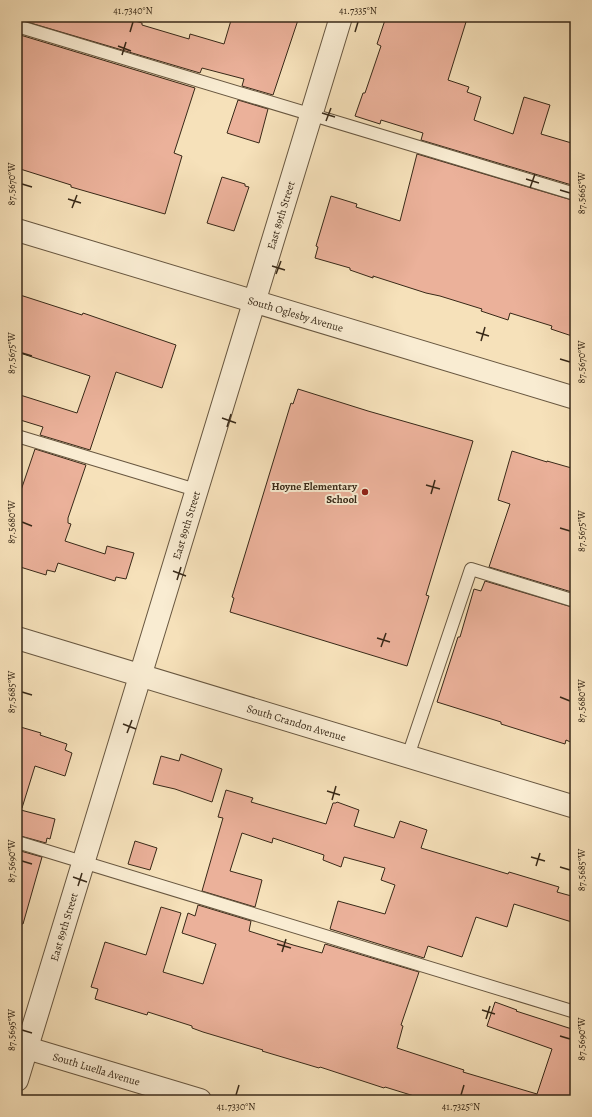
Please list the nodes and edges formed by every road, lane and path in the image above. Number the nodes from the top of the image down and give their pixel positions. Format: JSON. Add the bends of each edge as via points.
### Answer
{"nodes":[{"id":1,"x":341,"y":17,"type":"edge"},
{"id":2,"x":17,"y":26,"type":"edge"},
{"id":3,"x":311,"y":115,"type":"junction"},
{"id":4,"x":575,"y":194,"type":"edge"},
{"id":5,"x":17,"y":230,"type":"edge"},
{"id":6,"x":254,"y":301,"type":"junction"},
{"id":7,"x":575,"y":398,"type":"edge"},
{"id":8,"x":17,"y":436,"type":"edge"},
{"id":9,"x":196,"y":490,"type":"junction"},
{"id":10,"x":575,"y":601,"type":"edge"},
{"id":11,"x":17,"y":638,"type":"edge"},
{"id":12,"x":140,"y":674,"type":"junction"},
{"id":13,"x":408,"y":756,"type":"junction"},
{"id":14,"x":575,"y":807,"type":"edge"},
{"id":15,"x":17,"y":842,"type":"edge"},
{"id":16,"x":83,"y":862,"type":"junction"},
{"id":17,"x":575,"y":1012,"type":"edge"},
{"id":18,"x":22,"y":1046,"type":"edge"},
{"id":19,"x":17,"y":1080,"type":"edge"},
{"id":20,"x":200,"y":1100,"type":"edge"}],
"edges":[{"from":1,"to":3,"type":"street","name":"East 89th Street"},
{"from":2,"to":3,"type":"lane"},
{"from":3,"to":4,"type":"lane"},
{"from":3,"to":6,"type":"street","name":"East 89th Street"},
{"from":5,"to":6,"type":"street","name":"South Oglesby Avenue"},
{"from":6,"to":7,"type":"street","name":"South Oglesby Avenue"},
{"from":6,"to":9,"type":"street","name":"East 89th Street"},
{"from":8,"to":9,"type":"lane"},
{"from":9,"to":12,"type":"street","name":"East 89th Street"},
{"from":10,"to":13,"type":"lane","via":[[471,569]]},
{"from":11,"to":12,"type":"street","name":"South Crandon Avenue"},
{"from":12,"to":13,"type":"street","name":"South Crandon Avenue"},
{"from":12,"to":16,"type":"street","name":"East 89th Street"},
{"from":13,"to":14,"type":"street","name":"South Crandon Avenue"},
{"from":15,"to":16,"type":"lane"},
{"from":16,"to":17,"type":"lane"},
{"from":16,"to":18,"type":"street","name":"East 89th Street"},
{"from":18,"to":19,"type":"street","name":"East 89th Street"},
{"from":18,"to":20,"type":"street","name":"South Luella Avenue"}]}
